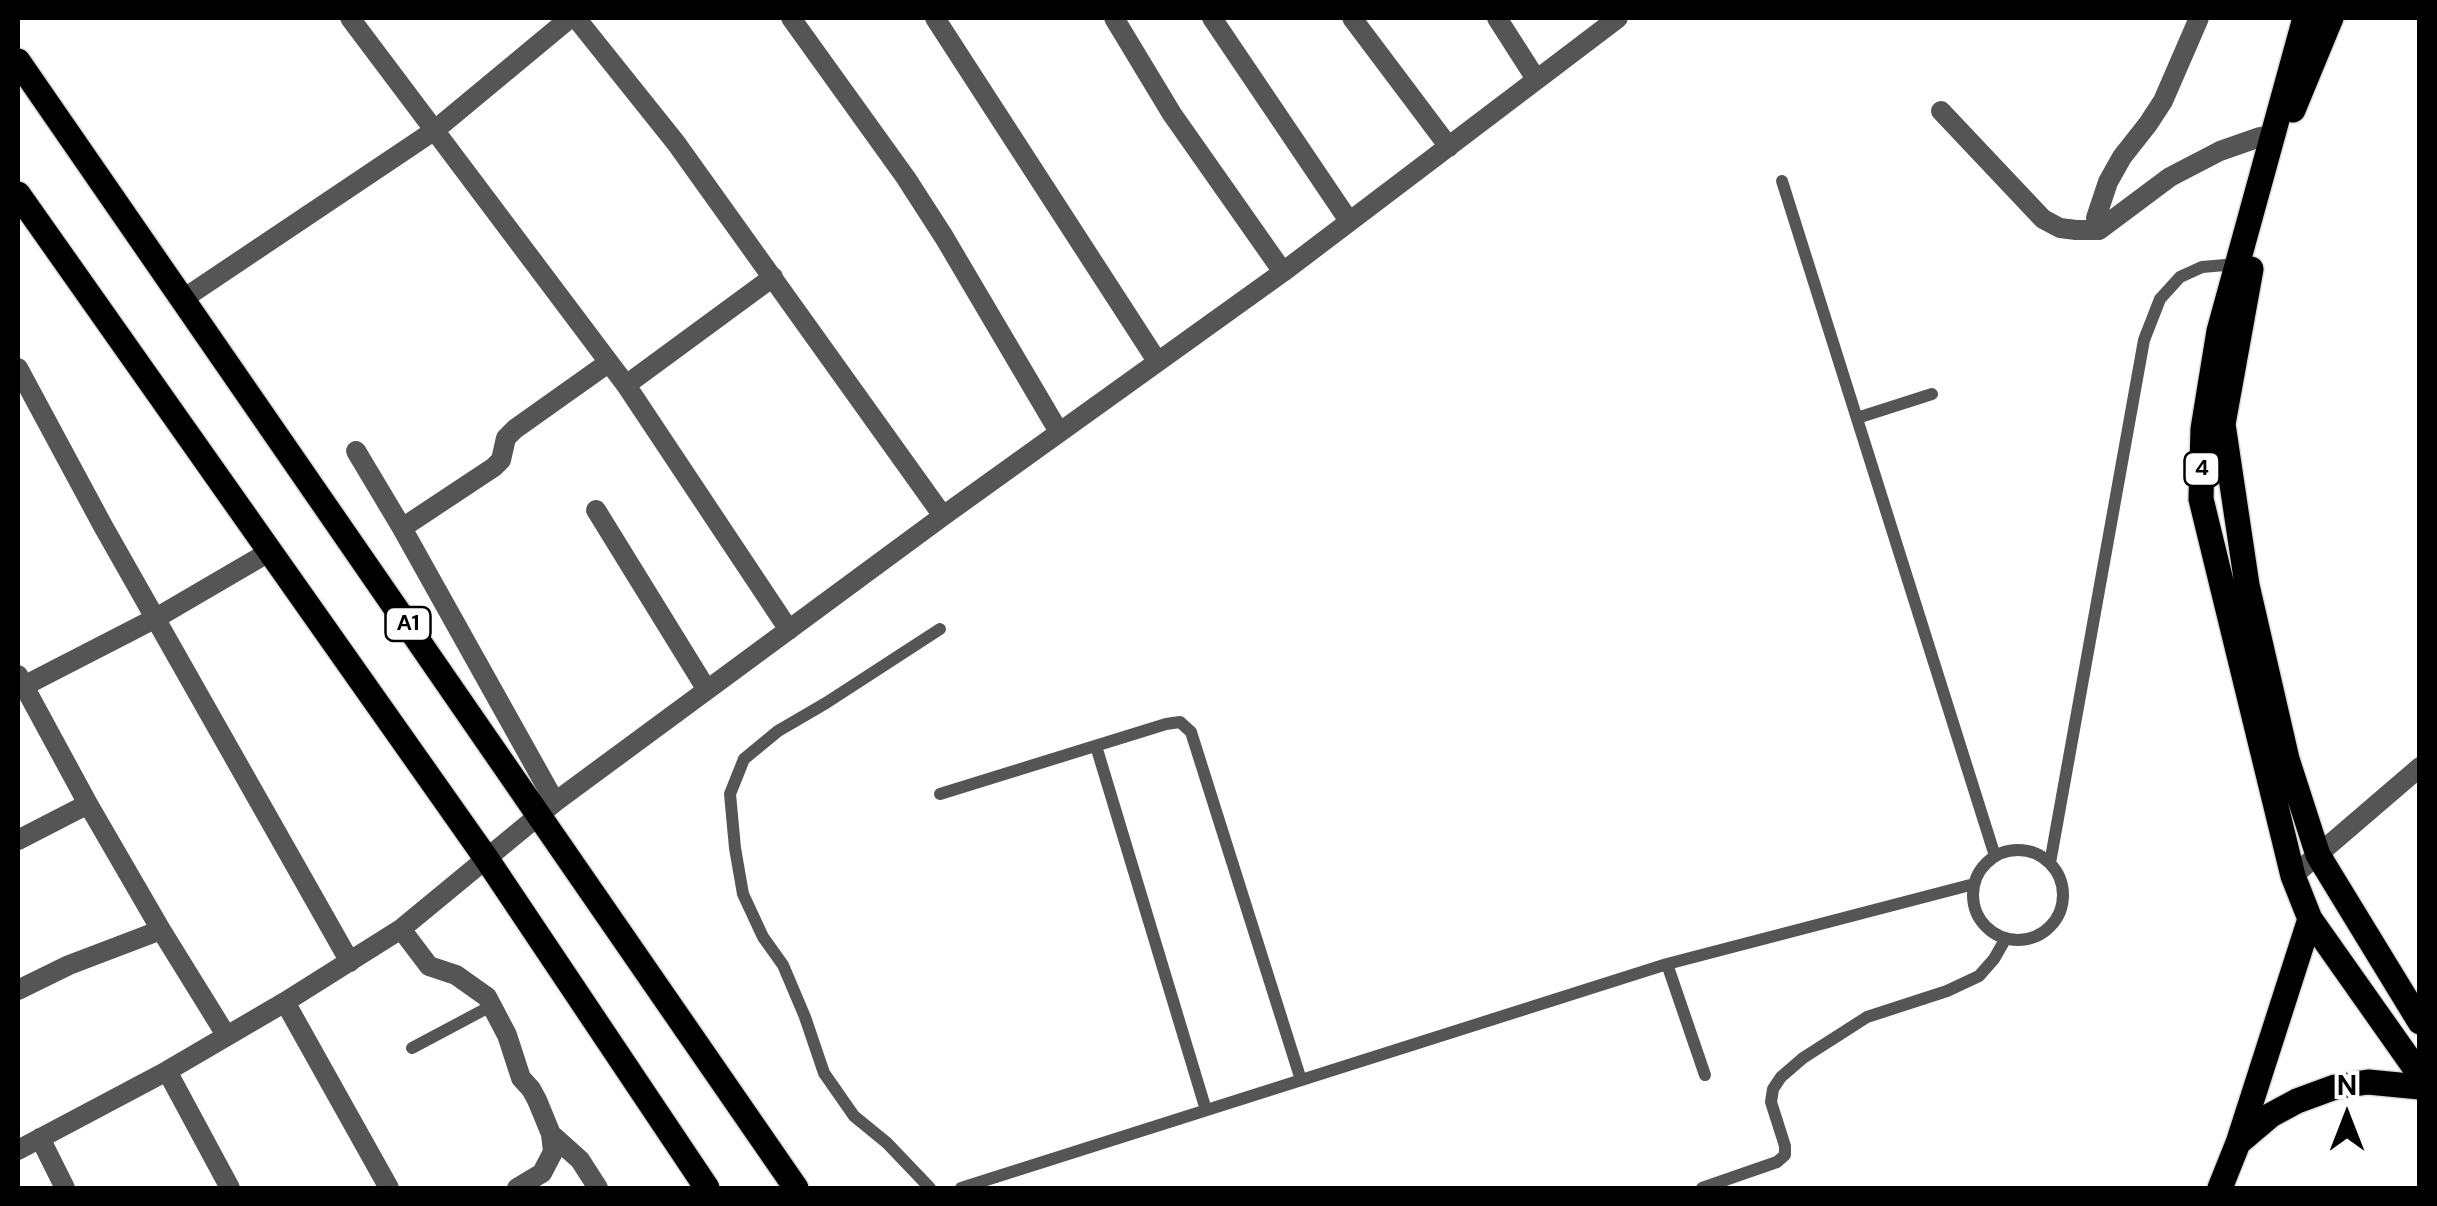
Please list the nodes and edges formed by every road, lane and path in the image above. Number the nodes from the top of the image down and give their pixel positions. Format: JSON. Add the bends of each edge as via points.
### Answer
{"nodes":[{"id":1,"x":350,"y":18,"type":"edge"},
{"id":2,"x":573,"y":18,"type":"edge"},
{"id":3,"x":792,"y":18,"type":"edge"},
{"id":4,"x":936,"y":18,"type":"edge"},
{"id":5,"x":1114,"y":18,"type":"edge"},
{"id":6,"x":1212,"y":18,"type":"edge"},
{"id":7,"x":1352,"y":18,"type":"edge"},
{"id":8,"x":1497,"y":18,"type":"edge"},
{"id":9,"x":1618,"y":18,"type":"edge"},
{"id":10,"x":2199,"y":18,"type":"edge"},
{"id":11,"x":2304,"y":18,"type":"edge"},
{"id":12,"x":2332,"y":18,"type":"edge"},
{"id":13,"x":18,"y":62,"type":"edge"},
{"id":14,"x":1536,"y":79,"type":"junction"},
{"id":15,"x":1941,"y":111,"type":"dead end"},
{"id":16,"x":435,"y":130,"type":"junction"},
{"id":17,"x":2272,"y":136,"type":"junction"},
{"id":18,"x":1449,"y":147,"type":"junction"},
{"id":19,"x":1782,"y":181,"type":"dead end"},
{"id":20,"x":18,"y":194,"type":"edge"},
{"id":21,"x":1349,"y":222,"type":"junction"},
{"id":22,"x":2099,"y":230,"type":"junction"},
{"id":23,"x":2237,"y":264,"type":"junction"},
{"id":24,"x":1282,"y":272,"type":"junction"},
{"id":25,"x":773,"y":277,"type":"junction"},
{"id":26,"x":182,"y":299,"type":"junction"},
{"id":27,"x":1156,"y":360,"type":"junction"},
{"id":28,"x":608,"y":363,"type":"junction"},
{"id":29,"x":18,"y":368,"type":"edge"},
{"id":30,"x":626,"y":385,"type":"junction"},
{"id":31,"x":1932,"y":394,"type":"dead end"},
{"id":32,"x":1857,"y":418,"type":"junction"},
{"id":33,"x":1059,"y":432,"type":"junction"},
{"id":34,"x":356,"y":451,"type":"dead end"},
{"id":35,"x":596,"y":510,"type":"dead end"},
{"id":36,"x":942,"y":516,"type":"junction"},
{"id":37,"x":402,"y":528,"type":"junction"},
{"id":38,"x":269,"y":552,"type":"junction"},
{"id":39,"x":156,"y":618,"type":"junction"},
{"id":40,"x":940,"y":629,"type":"dead end"},
{"id":41,"x":789,"y":630,"type":"junction"},
{"id":42,"x":20,"y":684,"type":"edge"},
{"id":43,"x":707,"y":690,"type":"junction"},
{"id":44,"x":1096,"y":746,"type":"junction"},
{"id":45,"x":2420,"y":767,"type":"edge"},
{"id":46,"x":940,"y":794,"type":"dead end"},
{"id":47,"x":88,"y":804,"type":"junction"},
{"id":48,"x":547,"y":809,"type":"junction"},
{"id":49,"x":18,"y":840,"type":"edge"},
{"id":50,"x":2318,"y":854,"type":"junction"},
{"id":51,"x":1995,"y":856,"type":"junction"},
{"id":52,"x":486,"y":858,"type":"junction"},
{"id":53,"x":2050,"y":863,"type":"junction"},
{"id":54,"x":2293,"y":876,"type":"junction"},
{"id":55,"x":1974,"y":884,"type":"junction"},
{"id":56,"x":2310,"y":919,"type":"junction"},
{"id":57,"x":401,"y":929,"type":"junction"},
{"id":58,"x":161,"y":930,"type":"junction"},
{"id":59,"x":2006,"y":938,"type":"junction"},
{"id":60,"x":350,"y":962,"type":"junction"},
{"id":61,"x":1667,"y":964,"type":"junction"},
{"id":62,"x":18,"y":990,"type":"edge"},
{"id":63,"x":285,"y":1002,"type":"junction"},
{"id":64,"x":491,"y":1006,"type":"junction"},
{"id":65,"x":2420,"y":1022,"type":"edge"},
{"id":66,"x":226,"y":1035,"type":"junction"},
{"id":67,"x":412,"y":1048,"type":"dead end"},
{"id":68,"x":167,"y":1071,"type":"junction"},
{"id":69,"x":2420,"y":1074,"type":"edge"},
{"id":70,"x":1705,"y":1075,"type":"dead end"},
{"id":71,"x":1301,"y":1080,"type":"junction"},
{"id":72,"x":2420,"y":1087,"type":"edge"},
{"id":73,"x":1206,"y":1110,"type":"junction"},
{"id":74,"x":550,"y":1134,"type":"junction"},
{"id":75,"x":40,"y":1138,"type":"junction"},
{"id":76,"x":2238,"y":1143,"type":"junction"},
{"id":77,"x":18,"y":1150,"type":"edge"},
{"id":78,"x":65,"y":1188,"type":"edge"},
{"id":79,"x":230,"y":1188,"type":"edge"},
{"id":80,"x":388,"y":1188,"type":"edge"},
{"id":81,"x":517,"y":1188,"type":"edge"},
{"id":82,"x":598,"y":1188,"type":"edge"},
{"id":83,"x":707,"y":1188,"type":"edge"},
{"id":84,"x":796,"y":1188,"type":"edge"},
{"id":85,"x":930,"y":1188,"type":"edge"},
{"id":86,"x":962,"y":1188,"type":"edge"},
{"id":87,"x":1702,"y":1188,"type":"edge"},
{"id":88,"x":2220,"y":1188,"type":"edge"}],
"edges":[{"from":1,"to":16,"type":"street"},
{"from":2,"to":16,"type":"street"},
{"from":2,"to":25,"type":"street","via":[[676,143]]},
{"from":3,"to":33,"type":"street","via":[[934,222]]},
{"from":4,"to":27,"type":"street"},
{"from":5,"to":24,"type":"street"},
{"from":6,"to":21,"type":"street"},
{"from":7,"to":18,"type":"street"},
{"from":8,"to":14,"type":"street"},
{"from":9,"to":14,"type":"street"},
{"from":10,"to":22,"type":"street","via":[[2162,101],[2108,182],[2096,218]]},
{"from":11,"to":17,"type":"main road","number":"4"},
{"from":12,"to":50,"type":"main road","via":[[2294,106],[2252,264],[2223,424],[2252,604],[2287,759]]},
{"from":13,"to":26,"type":"main road","number":"A1"},
{"from":14,"to":18,"type":"street"},
{"from":15,"to":22,"type":"street","via":[[2044,219],[2060,228]]},
{"from":16,"to":26,"type":"street"},
{"from":16,"to":28,"type":"street"},
{"from":17,"to":22,"type":"street","via":[[2220,151],[2170,177]]},
{"from":17,"to":23,"type":"main road","number":"4"},
{"from":18,"to":21,"type":"street"},
{"from":19,"to":32,"type":"lane"},
{"from":20,"to":38,"type":"main road"},
{"from":21,"to":24,"type":"street"},
{"from":23,"to":53,"type":"lane","via":[[2180,277],[2160,299],[2144,340]]},
{"from":23,"to":54,"type":"main road","number":"4","via":[[2202,429],[2201,499]]},
{"from":24,"to":27,"type":"street"},
{"from":25,"to":30,"type":"street"},
{"from":25,"to":36,"type":"street"},
{"from":26,"to":48,"type":"main road","number":"A1"},
{"from":27,"to":33,"type":"street"},
{"from":28,"to":30,"type":"street"},
{"from":28,"to":37,"type":"street","via":[[506,438],[494,466]]},
{"from":29,"to":39,"type":"street"},
{"from":30,"to":41,"type":"street"},
{"from":31,"to":32,"type":"lane"},
{"from":32,"to":51,"type":"lane"},
{"from":33,"to":36,"type":"street"},
{"from":34,"to":37,"type":"street"},
{"from":35,"to":43,"type":"street"},
{"from":36,"to":41,"type":"street"},
{"from":37,"to":48,"type":"street"},
{"from":38,"to":39,"type":"street"},
{"from":38,"to":52,"type":"main road"},
{"from":39,"to":42,"type":"street"},
{"from":39,"to":60,"type":"street"},
{"from":40,"to":85,"type":"lane","via":[[778,731],[744,759],[730,794],[743,894],[783,965],[824,1072],[854,1116]]},
{"from":41,"to":43,"type":"street"},
{"from":42,"to":47,"type":"street"},
{"from":43,"to":48,"type":"street"},
{"from":44,"to":46,"type":"lane"},
{"from":44,"to":71,"type":"lane","via":[[1166,724],[1180,722],[1191,732]]},
{"from":44,"to":73,"type":"lane"},
{"from":45,"to":50,"type":"street"},
{"from":47,"to":49,"type":"street"},
{"from":47,"to":58,"type":"street"},
{"from":48,"to":52,"type":"street"},
{"from":48,"to":84,"type":"main road","number":"A1"},
{"from":50,"to":54,"type":"street"},
{"from":50,"to":65,"type":"main road"},
{"from":51,"to":53,"type":"lane","via":[[2029,852]]},
{"from":51,"to":55,"type":"lane"},
{"from":52,"to":57,"type":"street"},
{"from":52,"to":83,"type":"main road"},
{"from":53,"to":59,"type":"lane","via":[[2063,895],[2057,917],[2029,938]]},
{"from":54,"to":56,"type":"main road","number":"4"},
{"from":55,"to":59,"type":"lane","via":[[1979,917]]},
{"from":55,"to":61,"type":"lane"},
{"from":56,"to":69,"type":"main road"},
{"from":56,"to":76,"type":"main road"},
{"from":57,"to":60,"type":"street"},
{"from":57,"to":64,"type":"street","via":[[429,966],[474,986]]},
{"from":58,"to":62,"type":"street"},
{"from":58,"to":66,"type":"street"},
{"from":59,"to":87,"type":"lane","via":[[1979,976],[1867,1018],[1803,1058],[1773,1089],[1785,1155]]},
{"from":60,"to":63,"type":"street"},
{"from":61,"to":70,"type":"lane"},
{"from":61,"to":71,"type":"lane"},
{"from":63,"to":66,"type":"street"},
{"from":63,"to":80,"type":"street"},
{"from":64,"to":67,"type":"lane"},
{"from":64,"to":74,"type":"street"},
{"from":66,"to":68,"type":"street"},
{"from":68,"to":75,"type":"street"},
{"from":68,"to":79,"type":"street"},
{"from":71,"to":73,"type":"lane"},
{"from":72,"to":76,"type":"main road","via":[[2336,1087],[2271,1115]]},
{"from":73,"to":86,"type":"lane"},
{"from":74,"to":81,"type":"street","via":[[553,1152],[542,1174]]},
{"from":74,"to":82,"type":"street","via":[[580,1160]]},
{"from":75,"to":77,"type":"street"},
{"from":75,"to":78,"type":"street"},
{"from":76,"to":88,"type":"main road"}]}
